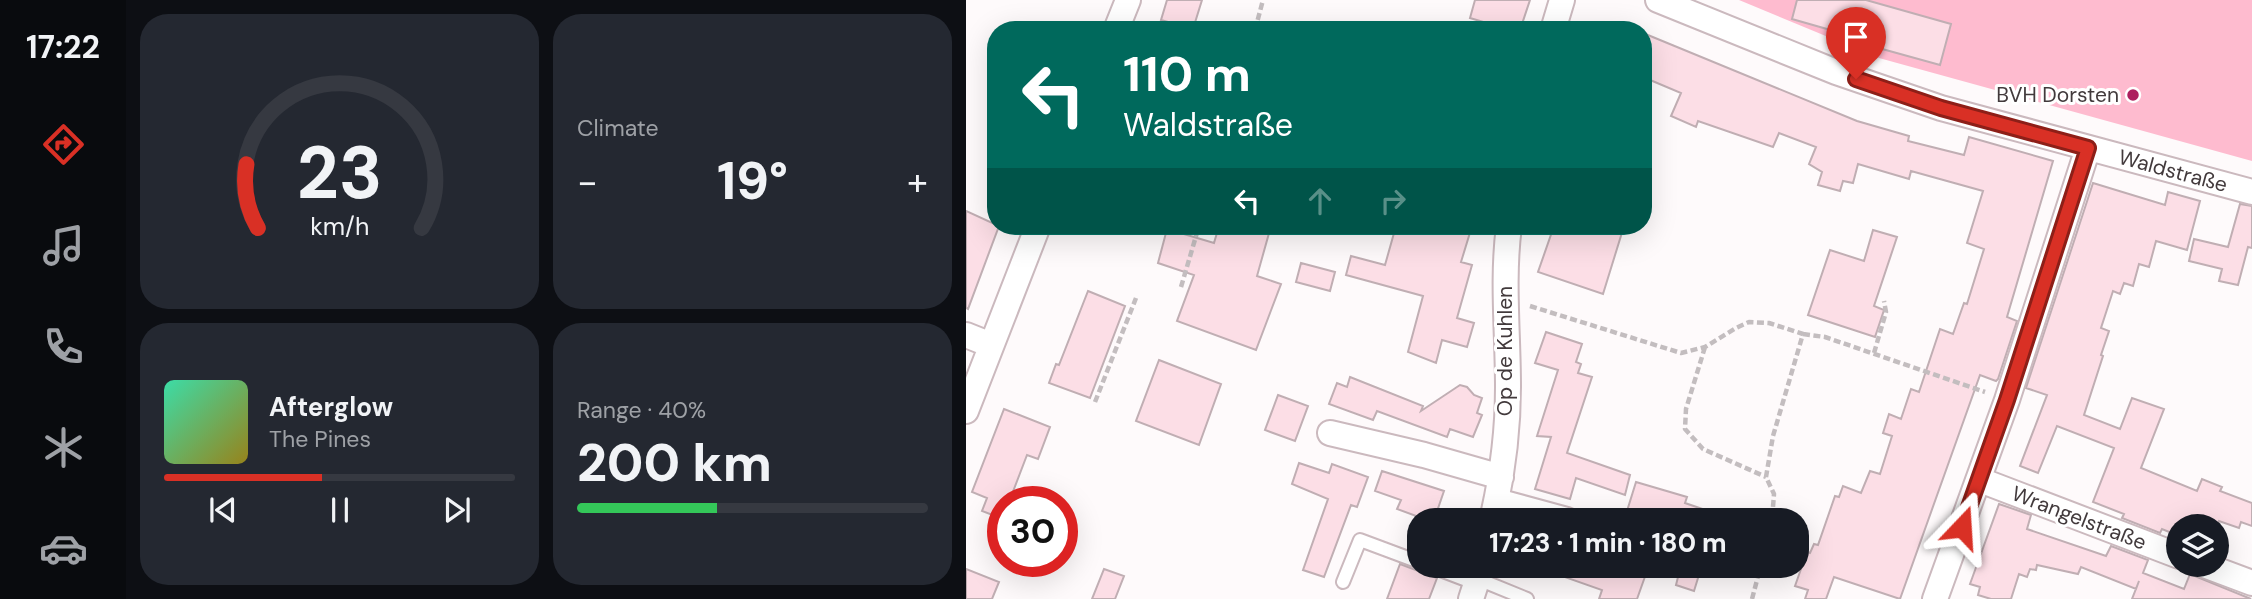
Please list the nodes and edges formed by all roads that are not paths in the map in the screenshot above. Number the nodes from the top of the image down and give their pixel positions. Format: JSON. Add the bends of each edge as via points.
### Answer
{"nodes":[{"id":1,"x":1128,"y":0,"type":"edge"},
{"id":2,"x":1562,"y":0,"type":"edge"},
{"id":3,"x":1658,"y":0,"type":"edge"},
{"id":4,"x":1120,"y":21,"type":"edge"},
{"id":5,"x":1556,"y":21,"type":"edge"},
{"id":6,"x":2088,"y":148,"type":"junction"},
{"id":7,"x":2252,"y":192,"type":"edge"},
{"id":8,"x":1034,"y":235,"type":"edge"},
{"id":9,"x":1507,"y":235,"type":"edge"},
{"id":10,"x":966,"y":335,"type":"edge"},
{"id":11,"x":991,"y":345,"type":"junction"},
{"id":12,"x":966,"y":411,"type":"edge"},
{"id":13,"x":1330,"y":433,"type":"dead end"},
{"id":14,"x":1980,"y":480,"type":"junction"},
{"id":15,"x":1497,"y":499,"type":"edge"},
{"id":16,"x":1527,"y":508,"type":"edge"},
{"id":17,"x":2166,"y":551,"type":"edge"},
{"id":18,"x":1407,"y":558,"type":"edge"},
{"id":19,"x":2229,"y":574,"type":"edge"},
{"id":20,"x":1343,"y":582,"type":"dead end"},
{"id":21,"x":1477,"y":582,"type":"edge"},
{"id":22,"x":2252,"y":583,"type":"edge"},
{"id":23,"x":1527,"y":599,"type":"edge"},
{"id":24,"x":1935,"y":599,"type":"edge"}],
"edges":[{"from":1,"to":4,"type":"street"},
{"from":2,"to":5,"type":"street"},
{"from":3,"to":6,"type":"street","name":"Waldstraße","via":[[1895,93]]},
{"from":6,"to":7,"type":"street","name":"Waldstraße"},
{"from":6,"to":14,"type":"street"},
{"from":8,"to":11,"type":"street"},
{"from":9,"to":15,"type":"street","name":"Op de Kuhlen","via":[[1508,390]]},
{"from":10,"to":11,"type":"street"},
{"from":11,"to":12,"type":"street"},
{"from":13,"to":15,"type":"street","via":[[1424,455]]},
{"from":14,"to":17,"type":"street","name":"Wrangelstraße"},
{"from":14,"to":24,"type":"street"},
{"from":15,"to":16,"type":"street"},
{"from":18,"to":20,"type":"lane","via":[[1360,540]]},
{"from":19,"to":22,"type":"street"},
{"from":21,"to":23,"type":"lane"}]}
